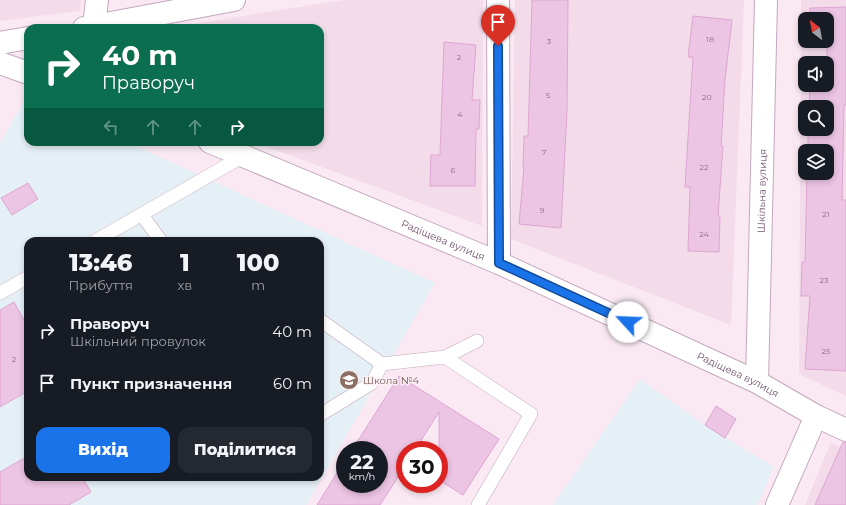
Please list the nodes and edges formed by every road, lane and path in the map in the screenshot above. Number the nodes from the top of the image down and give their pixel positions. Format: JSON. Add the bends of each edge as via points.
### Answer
{"nodes":[{"id":1,"x":97,"y":0,"type":"edge"},
{"id":2,"x":234,"y":0,"type":"edge"},
{"id":3,"x":498,"y":0,"type":"edge"},
{"id":4,"x":766,"y":0,"type":"edge"},
{"id":5,"x":90,"y":24,"type":"edge"},
{"id":6,"x":105,"y":24,"type":"edge"},
{"id":7,"x":24,"y":39,"type":"edge"},
{"id":8,"x":0,"y":43,"type":"edge"},
{"id":9,"x":0,"y":63,"type":"edge"},
{"id":10,"x":24,"y":72,"type":"edge"},
{"id":11,"x":221,"y":146,"type":"edge"},
{"id":12,"x":245,"y":155,"type":"junction"},
{"id":13,"x":142,"y":215,"type":"junction"},
{"id":14,"x":102,"y":237,"type":"edge"},
{"id":15,"x":158,"y":237,"type":"edge"},
{"id":16,"x":499,"y":263,"type":"junction"},
{"id":17,"x":24,"y":280,"type":"edge"},
{"id":18,"x":0,"y":293,"type":"edge"},
{"id":19,"x":324,"y":323,"type":"edge"},
{"id":20,"x":477,"y":341,"type":"dead end"},
{"id":21,"x":445,"y":357,"type":"junction"},
{"id":22,"x":382,"y":364,"type":"junction"},
{"id":23,"x":757,"y":382,"type":"junction"},
{"id":24,"x":324,"y":413,"type":"edge"},
{"id":25,"x":816,"y":416,"type":"junction"},
{"id":26,"x":846,"y":430,"type":"edge"},
{"id":27,"x":478,"y":505,"type":"edge"},
{"id":28,"x":777,"y":505,"type":"edge"}],
"edges":[{"from":1,"to":5,"type":"street"},
{"from":2,"to":6,"type":"street"},
{"from":3,"to":16,"type":"street"},
{"from":4,"to":23,"type":"street","name":"Шкільна вулиця"},
{"from":7,"to":8,"type":"street"},
{"from":9,"to":10,"type":"street"},
{"from":11,"to":12,"type":"street","name":"Радіщева вулиця"},
{"from":12,"to":13,"type":"lane"},
{"from":12,"to":16,"type":"street","name":"Радіщева вулиця"},
{"from":13,"to":14,"type":"lane"},
{"from":13,"to":15,"type":"lane"},
{"from":16,"to":23,"type":"street","name":"Радіщева вулиця"},
{"from":17,"to":18,"type":"lane"},
{"from":19,"to":22,"type":"lane"},
{"from":20,"to":21,"type":"lane"},
{"from":21,"to":22,"type":"lane"},
{"from":21,"to":27,"type":"lane","via":[[531,414]]},
{"from":22,"to":24,"type":"lane","via":[[372,383]]},
{"from":23,"to":25,"type":"street","name":"Радіщева вулиця"},
{"from":25,"to":26,"type":"street","name":"Радіщева вулиця"},
{"from":25,"to":28,"type":"street"}]}
